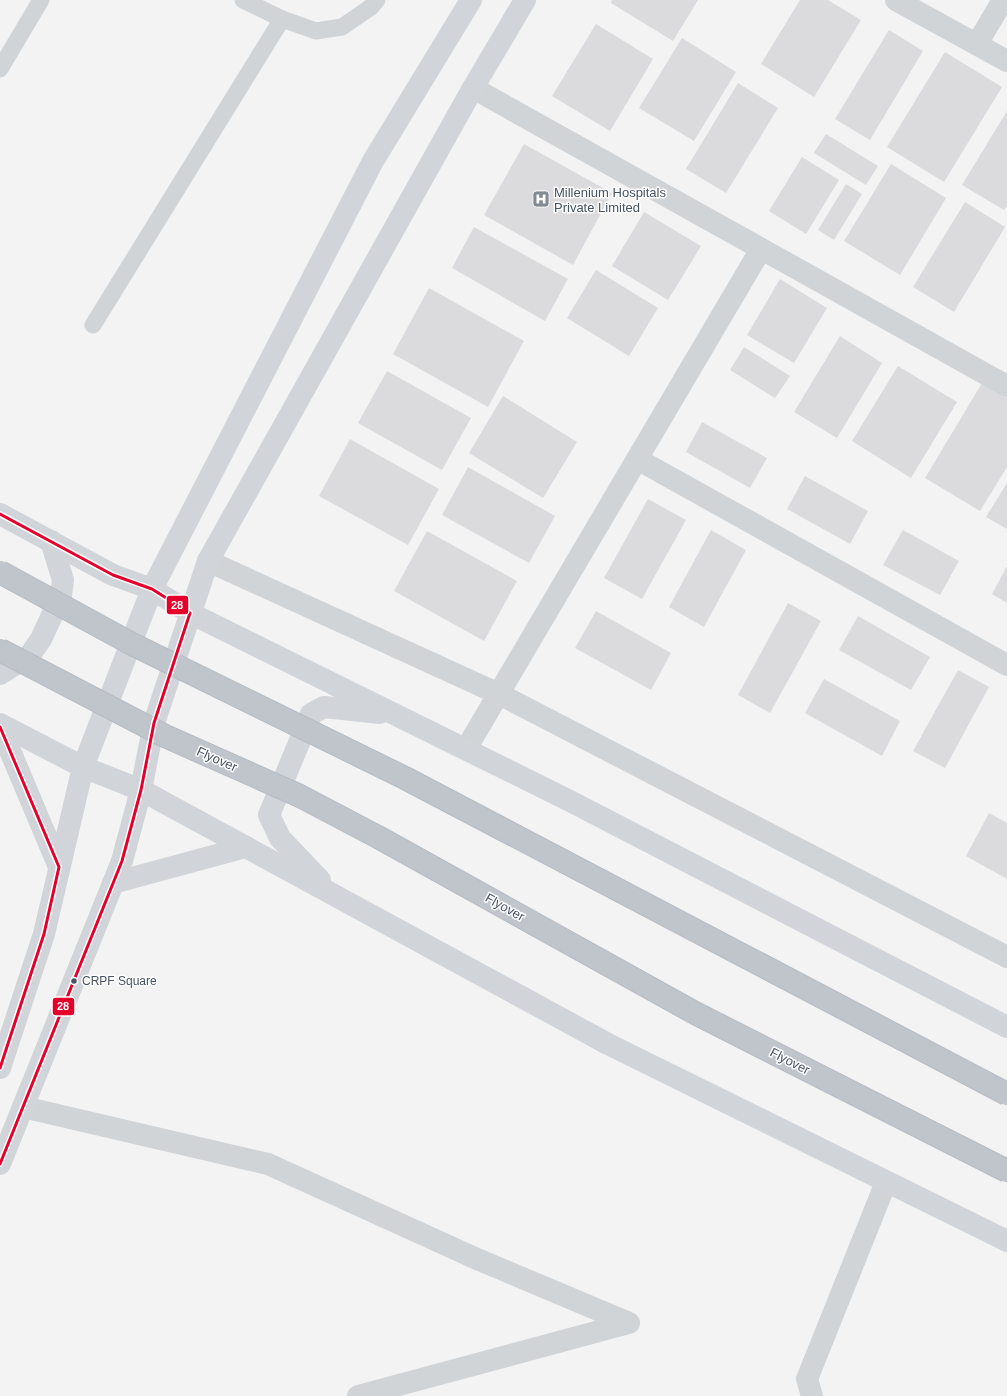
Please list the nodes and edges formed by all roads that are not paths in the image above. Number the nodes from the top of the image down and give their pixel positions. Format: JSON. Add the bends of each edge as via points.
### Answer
{"nodes":[{"id":1,"x":41,"y":0,"type":"edge"},
{"id":2,"x":243,"y":0,"type":"edge"},
{"id":3,"x":376,"y":0,"type":"edge"},
{"id":4,"x":471,"y":0,"type":"edge"},
{"id":5,"x":525,"y":0,"type":"edge"},
{"id":6,"x":896,"y":0,"type":"edge"},
{"id":7,"x":1003,"y":0,"type":"edge"},
{"id":8,"x":282,"y":19,"type":"junction"},
{"id":9,"x":977,"y":44,"type":"junction"},
{"id":10,"x":1007,"y":61,"type":"edge"},
{"id":11,"x":0,"y":69,"type":"edge"},
{"id":12,"x":473,"y":88,"type":"junction"},
{"id":13,"x":761,"y":249,"type":"junction"},
{"id":14,"x":93,"y":325,"type":"dead end"},
{"id":15,"x":1007,"y":386,"type":"edge"},
{"id":16,"x":637,"y":459,"type":"junction"},
{"id":17,"x":0,"y":514,"type":"edge"},
{"id":18,"x":51,"y":541,"type":"junction"},
{"id":19,"x":208,"y":561,"type":"junction"},
{"id":20,"x":0,"y":572,"type":"edge"},
{"id":21,"x":152,"y":590,"type":"junction"},
{"id":22,"x":190,"y":613,"type":"junction"},
{"id":23,"x":0,"y":650,"type":"edge"},
{"id":24,"x":1007,"y":665,"type":"edge"},
{"id":25,"x":0,"y":674,"type":"edge"},
{"id":26,"x":499,"y":694,"type":"junction"},
{"id":27,"x":396,"y":714,"type":"junction"},
{"id":28,"x":0,"y":726,"type":"edge"},
{"id":29,"x":466,"y":749,"type":"junction"},
{"id":30,"x":82,"y":767,"type":"junction"},
{"id":31,"x":141,"y":790,"type":"junction"},
{"id":32,"x":246,"y":847,"type":"junction"},
{"id":33,"x":59,"y":867,"type":"junction"},
{"id":34,"x":113,"y":882,"type":"junction"},
{"id":35,"x":333,"y":894,"type":"junction"},
{"id":36,"x":1007,"y":957,"type":"edge"},
{"id":37,"x":1007,"y":1027,"type":"edge"},
{"id":38,"x":0,"y":1068,"type":"edge"},
{"id":39,"x":1007,"y":1094,"type":"edge"},
{"id":40,"x":23,"y":1107,"type":"junction"},
{"id":41,"x":0,"y":1162,"type":"edge"},
{"id":42,"x":1007,"y":1171,"type":"edge"},
{"id":43,"x":886,"y":1182,"type":"junction"},
{"id":44,"x":1007,"y":1241,"type":"edge"},
{"id":45,"x":358,"y":1396,"type":"edge"},
{"id":46,"x":812,"y":1396,"type":"edge"}],
"edges":[{"from":1,"to":11,"type":"lane"},
{"from":2,"to":8,"type":"lane"},
{"from":3,"to":8,"type":"lane","via":[[371,7],[342,27],[316,31]]},
{"from":4,"to":21,"type":"street","via":[[372,161]]},
{"from":5,"to":12,"type":"street"},
{"from":6,"to":9,"type":"street"},
{"from":7,"to":9,"type":"street"},
{"from":8,"to":14,"type":"lane"},
{"from":9,"to":10,"type":"street"},
{"from":12,"to":13,"type":"street"},
{"from":12,"to":19,"type":"street"},
{"from":13,"to":15,"type":"street"},
{"from":13,"to":16,"type":"street"},
{"from":16,"to":24,"type":"street"},
{"from":16,"to":26,"type":"street"},
{"from":17,"to":18,"type":"street"},
{"from":18,"to":21,"type":"street","via":[[113,575]]},
{"from":18,"to":25,"type":"street","via":[[62,580],[61,596],[41,639],[30,655]]},
{"from":19,"to":22,"type":"street"},
{"from":19,"to":26,"type":"street"},
{"from":20,"to":39,"type":"highway","bridge":true,"via":[[132,644],[406,778]]},
{"from":21,"to":22,"type":"street"},
{"from":21,"to":30,"type":"street"},
{"from":22,"to":27,"type":"street"},
{"from":22,"to":31,"type":"street","via":[[154,724]]},
{"from":23,"to":42,"type":"highway","name":"Flyover","bridge":true,"via":[[165,736],[300,796],[695,1012]]},
{"from":26,"to":29,"type":"street"},
{"from":26,"to":36,"type":"street"},
{"from":27,"to":29,"type":"street"},
{"from":27,"to":35,"type":"street","via":[[324,708],[311,714],[269,815],[280,838]]},
{"from":28,"to":30,"type":"street"},
{"from":28,"to":33,"type":"street"},
{"from":29,"to":37,"type":"street"},
{"from":30,"to":31,"type":"street"},
{"from":30,"to":33,"type":"street"},
{"from":31,"to":32,"type":"street"},
{"from":31,"to":34,"type":"street","via":[[122,861]]},
{"from":32,"to":34,"type":"street"},
{"from":32,"to":35,"type":"street"},
{"from":33,"to":38,"type":"street","via":[[44,934]]},
{"from":34,"to":40,"type":"street"},
{"from":35,"to":43,"type":"street","via":[[608,1044]]},
{"from":40,"to":41,"type":"street"},
{"from":40,"to":45,"type":"street","via":[[268,1164],[476,1259],[629,1323]]},
{"from":43,"to":44,"type":"street"},
{"from":43,"to":46,"type":"street","via":[[807,1379]]}]}
